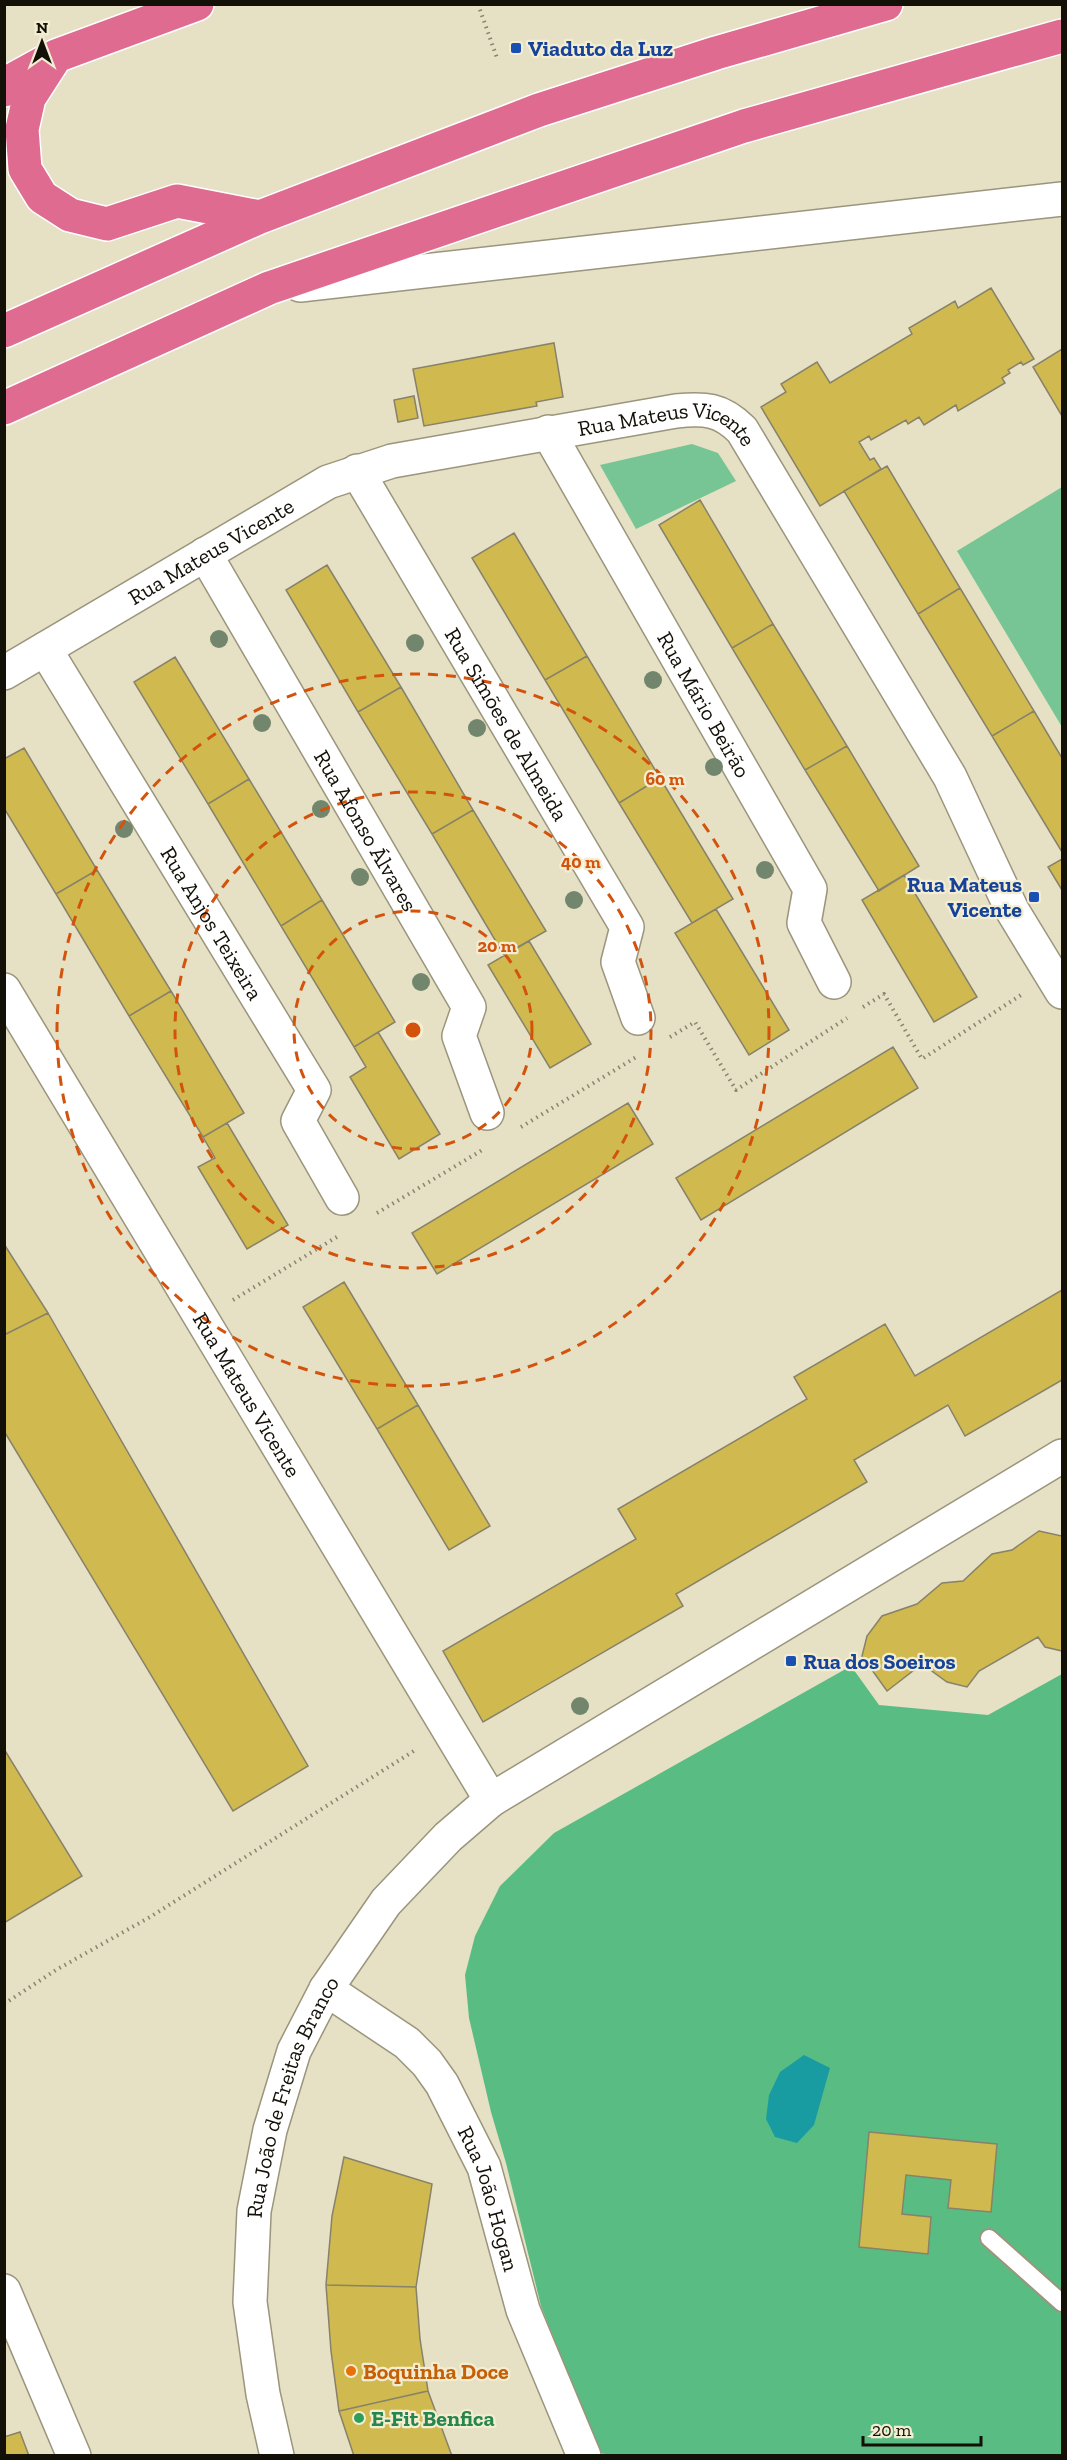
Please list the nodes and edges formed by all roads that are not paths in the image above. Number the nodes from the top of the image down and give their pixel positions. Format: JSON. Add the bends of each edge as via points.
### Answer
{"nodes":[{"id":1,"x":198,"y":4,"type":"edge"},
{"id":2,"x":885,"y":4,"type":"edge"},
{"id":3,"x":1062,"y":36,"type":"edge"},
{"id":4,"x":56,"y":56,"type":"junction"},
{"id":5,"x":4,"y":90,"type":"edge"},
{"id":6,"x":1062,"y":199,"type":"edge"},
{"id":7,"x":260,"y":217,"type":"junction"},
{"id":8,"x":269,"y":288,"type":"junction"},
{"id":9,"x":4,"y":331,"type":"edge"},
{"id":10,"x":4,"y":408,"type":"edge"},
{"id":11,"x":548,"y":432,"type":"junction"},
{"id":12,"x":357,"y":471,"type":"junction"},
{"id":13,"x":205,"y":554,"type":"junction"},
{"id":14,"x":45,"y":649,"type":"junction"},
{"id":15,"x":4,"y":673,"type":"edge"},
{"id":16,"x":834,"y":982,"type":"dead end"},
{"id":17,"x":4,"y":990,"type":"edge"},
{"id":18,"x":1062,"y":992,"type":"edge"},
{"id":19,"x":638,"y":1018,"type":"dead end"},
{"id":20,"x":498,"y":1129,"type":"road end"},
{"id":21,"x":342,"y":1198,"type":"dead end"},
{"id":22,"x":1062,"y":1456,"type":"edge"},
{"id":23,"x":490,"y":1800,"type":"junction"},
{"id":24,"x":326,"y":1989,"type":"junction"},
{"id":25,"x":989,"y":2238,"type":"dead end"},
{"id":26,"x":4,"y":2291,"type":"edge"},
{"id":27,"x":1062,"y":2303,"type":"edge"},
{"id":28,"x":74,"y":2456,"type":"edge"},
{"id":29,"x":277,"y":2456,"type":"edge"},
{"id":30,"x":584,"y":2456,"type":"edge"}],
"edges":[{"from":1,"to":4,"type":"highway"},
{"from":2,"to":7,"type":"highway","via":[[538,110]]},
{"from":3,"to":8,"type":"highway","via":[[744,126]]},
{"from":4,"to":5,"type":"highway","via":[[14,79]]},
{"from":4,"to":7,"type":"highway","via":[[29,98],[22,129],[25,169],[42,196],[70,215],[107,224],[177,201]]},
{"from":6,"to":8,"type":"street"},
{"from":7,"to":9,"type":"highway"},
{"from":8,"to":10,"type":"highway"},
{"from":11,"to":12,"type":"street","name":"Rua Mateus Vicente"},
{"from":11,"to":16,"type":"street","name":"Rua Mário Beirão","via":[[810,889],[804,923]]},
{"from":11,"to":18,"type":"street","name":"Rua Mateus Vicente","via":[[695,409],[715,411],[742,430],[950,777],[1012,910]]},
{"from":12,"to":13,"type":"street","name":"Rua Mateus Vicente","via":[[328,482]]},
{"from":12,"to":19,"type":"street","name":"Rua Simões de Almeida","via":[[627,927],[618,962]]},
{"from":13,"to":14,"type":"street","name":"Rua Mateus Vicente"},
{"from":13,"to":20,"type":"street","name":"Rua Afonso Álvares","via":[[469,1007],[459,1036]]},
{"from":14,"to":15,"type":"street","name":"Rua Mateus Vicente"},
{"from":14,"to":21,"type":"street","name":"Rua Anjos Teixeira","via":[[314,1090],[298,1121]]},
{"from":17,"to":23,"type":"street","name":"Rua Mateus Vicente"},
{"from":22,"to":23,"type":"street"},
{"from":23,"to":24,"type":"street","name":"Rua João de Freitas Branco","via":[[386,1902]]},
{"from":24,"to":29,"type":"street","name":"Rua João de Freitas Branco","via":[[294,2051],[270,2130],[254,2211],[250,2302],[263,2394]]},
{"from":24,"to":30,"type":"street","name":"Rua João Hogan","via":[[407,2043],[442,2084],[484,2167],[523,2310]]},
{"from":25,"to":27,"type":"lane"},
{"from":26,"to":28,"type":"street"}]}
